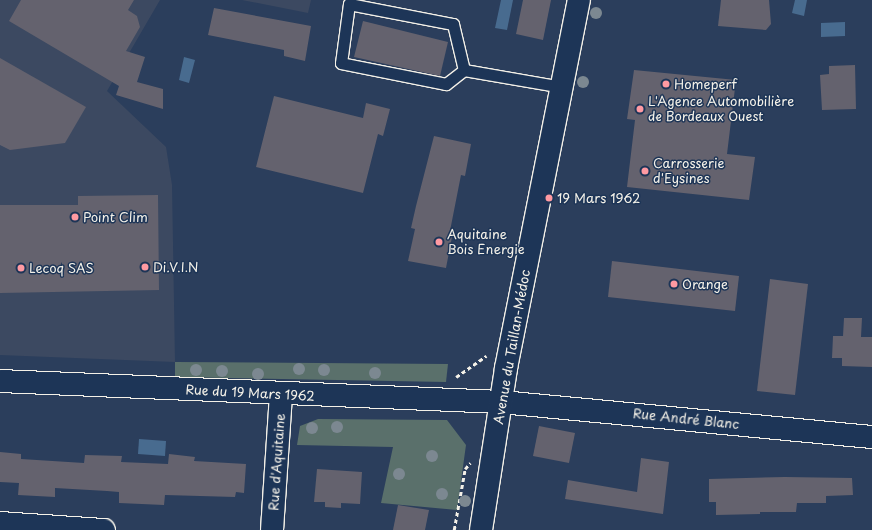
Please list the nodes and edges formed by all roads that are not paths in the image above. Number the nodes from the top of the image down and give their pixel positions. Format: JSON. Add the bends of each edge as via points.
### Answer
{"nodes":[{"id":1,"x":579,"y":0,"type":"edge"},
{"id":2,"x":464,"y":70,"type":"junction"},
{"id":3,"x":562,"y":87,"type":"junction"},
{"id":4,"x":0,"y":381,"type":"edge"},
{"id":5,"x":281,"y":395,"type":"junction"},
{"id":6,"x":501,"y":402,"type":"junction"},
{"id":7,"x":872,"y":437,"type":"edge"},
{"id":8,"x":0,"y":523,"type":"edge"},
{"id":9,"x":104,"y":530,"type":"edge"},
{"id":10,"x":272,"y":530,"type":"edge"},
{"id":11,"x":481,"y":530,"type":"edge"}],
"edges":[{"from":1,"to":3,"type":"street","name":"Avenue du Taillan-Médoc"},
{"from":2,"to":2,"type":"lane","via":[[453,24],[349,4],[341,63],[446,84]]},
{"from":2,"to":3,"type":"lane"},
{"from":3,"to":6,"type":"street","name":"Avenue du Taillan-Médoc"},
{"from":4,"to":5,"type":"street","name":"Rue du 19 Mars 1962"},
{"from":5,"to":6,"type":"street","name":"Rue du 19 Mars 1962"},
{"from":5,"to":10,"type":"street","name":"Rue d'Aquitaine"},
{"from":6,"to":7,"type":"street","name":"Rue André Blanc"},
{"from":6,"to":11,"type":"street","name":"Avenue du Taillan-Médoc"},
{"from":8,"to":9,"type":"street"}]}
